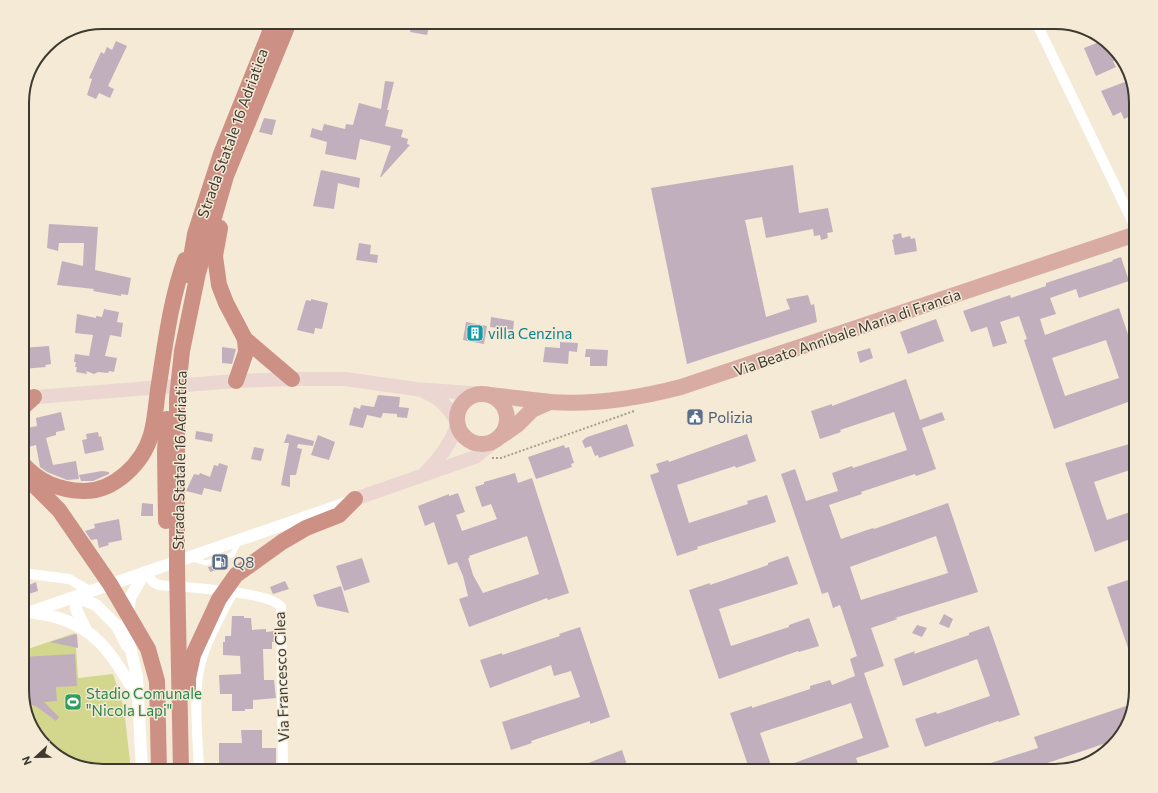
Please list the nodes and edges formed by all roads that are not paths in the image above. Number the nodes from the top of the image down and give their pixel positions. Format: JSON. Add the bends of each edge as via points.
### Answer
{"nodes":[{"id":1,"x":271,"y":29,"type":"edge"},
{"id":2,"x":286,"y":29,"type":"edge"},
{"id":3,"x":1039,"y":29,"type":"edge"},
{"id":4,"x":266,"y":80,"type":"junction"},
{"id":5,"x":1129,"y":228,"type":"edge"},
{"id":6,"x":195,"y":234,"type":"junction"},
{"id":7,"x":1129,"y":238,"type":"edge"},
{"id":8,"x":245,"y":339,"type":"junction"},
{"id":9,"x":178,"y":352,"type":"junction"},
{"id":10,"x":292,"y":380,"type":"junction"},
{"id":11,"x":236,"y":381,"type":"junction"},
{"id":12,"x":416,"y":389,"type":"junction"},
{"id":13,"x":486,"y":394,"type":"junction"},
{"id":14,"x":29,"y":398,"type":"edge"},
{"id":15,"x":552,"y":402,"type":"junction"},
{"id":16,"x":457,"y":424,"type":"junction"},
{"id":17,"x":498,"y":439,"type":"junction"},
{"id":18,"x":29,"y":469,"type":"edge"},
{"id":19,"x":420,"y":477,"type":"junction"},
{"id":20,"x":29,"y":480,"type":"edge"},
{"id":21,"x":355,"y":499,"type":"junction"},
{"id":22,"x":145,"y":572,"type":"junction"},
{"id":23,"x":29,"y":574,"type":"edge"},
{"id":24,"x":90,"y":591,"type":"junction"},
{"id":25,"x":233,"y":592,"type":"junction"},
{"id":26,"x":76,"y":596,"type":"junction"},
{"id":27,"x":29,"y":613,"type":"edge"},
{"id":28,"x":29,"y":614,"type":"edge"},
{"id":29,"x":86,"y":630,"type":"junction"},
{"id":30,"x":132,"y":656,"type":"junction"},
{"id":31,"x":138,"y":698,"type":"junction"},
{"id":32,"x":142,"y":764,"type":"edge"},
{"id":33,"x":160,"y":764,"type":"edge"},
{"id":34,"x":171,"y":764,"type":"edge"},
{"id":35,"x":181,"y":764,"type":"edge"},
{"id":36,"x":190,"y":764,"type":"edge"},
{"id":37,"x":199,"y":764,"type":"edge"},
{"id":38,"x":283,"y":764,"type":"edge"}],
"edges":[{"from":1,"to":6,"type":"highway","name":"Strada Statale 16 Adriatica","via":[[221,154]]},
{"from":2,"to":4,"type":"highway","name":"Strada Statale 16 Adriatica"},
{"from":3,"to":5,"type":"street"},
{"from":4,"to":8,"type":"highway","via":[[263,103],[220,226],[216,256],[219,285]]},
{"from":4,"to":9,"type":"highway","name":"Strada Statale 16 Adriatica","via":[[226,176]]},
{"from":6,"to":9,"type":"highway","name":"Strada Statale 16 Adriatica"},
{"from":6,"to":18,"type":"highway","via":[[179,276],[151,436],[140,459],[123,476],[109,485],[90,491],[66,490],[47,484]]},
{"from":7,"to":15,"type":"main road","name":"Via Beato Annibale Maria di Francia","via":[[681,387],[642,397]]},
{"from":8,"to":10,"type":"highway"},
{"from":8,"to":11,"type":"highway","via":[[246,352]]},
{"from":9,"to":34,"type":"highway","name":"Strada Statale 16 Adriatica","via":[[165,451]]},
{"from":9,"to":35,"type":"highway","name":"Strada Statale 16 Adriatica","via":[[177,569]]},
{"from":10,"to":11,"type":"main road"},
{"from":10,"to":12,"type":"main road","via":[[345,379]]},
{"from":11,"to":14,"type":"main road"},
{"from":12,"to":13,"type":"main road"},
{"from":12,"to":16,"type":"main road","via":[[437,397],[449,409]]},
{"from":13,"to":15,"type":"main road","name":"Via Beato Annibale Maria di Francia"},
{"from":13,"to":16,"type":"main road","via":[[474,395],[464,402],[457,412]]},
{"from":13,"to":17,"type":"main road","via":[[497,399],[506,412],[506,429]]},
{"from":15,"to":17,"type":"main road","name":"Via Beato Annibale Maria di Francia","via":[[532,410]]},
{"from":16,"to":17,"type":"main road","via":[[466,440],[473,443],[480,445]]},
{"from":16,"to":19,"type":"main road","via":[[450,445]]},
{"from":17,"to":19,"type":"main road","via":[[475,457]]},
{"from":19,"to":21,"type":"main road"},
{"from":20,"to":33,"type":"highway","via":[[58,510],[110,584],[148,649],[157,681]]},
{"from":21,"to":22,"type":"street"},
{"from":21,"to":36,"type":"highway","via":[[339,515],[306,528],[236,575],[219,599],[193,655],[188,678]]},
{"from":22,"to":24,"type":"street"},
{"from":22,"to":25,"type":"street","name":"Via Francesco Cilea","via":[[159,585]]},
{"from":22,"to":30,"type":"street","via":[[130,598],[127,623]]},
{"from":23,"to":24,"type":"street","via":[[69,579]]},
{"from":24,"to":26,"type":"street"},
{"from":25,"to":37,"type":"street","via":[[201,659],[197,692]]},
{"from":25,"to":38,"type":"street","name":"Via Francesco Cilea","via":[[273,600],[281,606]]},
{"from":26,"to":27,"type":"street"},
{"from":26,"to":29,"type":"street","via":[[76,609]]},
{"from":26,"to":30,"type":"street","via":[[96,605],[117,626]]},
{"from":28,"to":29,"type":"street","via":[[51,615]]},
{"from":29,"to":31,"type":"street","via":[[107,649]]},
{"from":30,"to":31,"type":"street"},
{"from":31,"to":32,"type":"street"}]}
